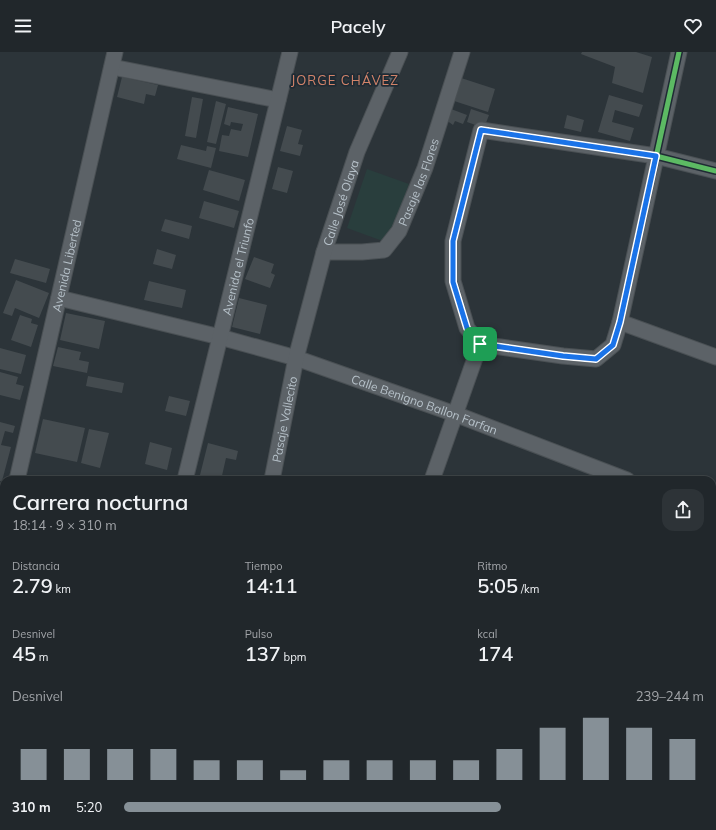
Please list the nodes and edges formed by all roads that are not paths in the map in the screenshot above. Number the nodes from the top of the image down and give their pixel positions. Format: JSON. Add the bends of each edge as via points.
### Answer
{"nodes":[{"id":1,"x":115,"y":52,"type":"edge"},
{"id":2,"x":290,"y":52,"type":"edge"},
{"id":3,"x":400,"y":52,"type":"edge"},
{"id":4,"x":462,"y":52,"type":"edge"},
{"id":5,"x":679,"y":52,"type":"edge"},
{"id":6,"x":112,"y":67,"type":"junction"},
{"id":7,"x":278,"y":100,"type":"junction"},
{"id":8,"x":656,"y":156,"type":"junction"},
{"id":9,"x":716,"y":171,"type":"edge"},
{"id":10,"x":324,"y":252,"type":"junction"},
{"id":11,"x":59,"y":298,"type":"junction"},
{"id":12,"x":620,"y":322,"type":"junction"},
{"id":13,"x":220,"y":337,"type":"junction"},
{"id":14,"x":480,"y":344,"type":"junction"},
{"id":15,"x":716,"y":357,"type":"edge"},
{"id":16,"x":296,"y":358,"type":"junction"},
{"id":17,"x":455,"y":414,"type":"junction"},
{"id":18,"x":18,"y":476,"type":"edge"},
{"id":19,"x":186,"y":476,"type":"edge"},
{"id":20,"x":273,"y":476,"type":"edge"},
{"id":21,"x":433,"y":476,"type":"edge"},
{"id":22,"x":617,"y":476,"type":"edge"}],
"edges":[{"from":1,"to":6,"type":"street","name":"Avenida Liberted"},
{"from":2,"to":7,"type":"street","name":"Avenida el Triunfo"},
{"from":3,"to":10,"type":"street","name":"Calle José Olaya","via":[[356,152]]},
{"from":4,"to":10,"type":"street","name":"Pasaje las Flores","via":[[425,168],[399,231],[384,250]]},
{"from":5,"to":8,"type":"street"},
{"from":6,"to":7,"type":"street"},
{"from":6,"to":11,"type":"street","name":"Avenida Liberted"},
{"from":7,"to":13,"type":"street","name":"Avenida el Triunfo"},
{"from":8,"to":9,"type":"street"},
{"from":8,"to":12,"type":"street"},
{"from":8,"to":14,"type":"street","via":[[481,130],[453,241],[453,282],[467,328]]},
{"from":10,"to":16,"type":"street","name":"Calle José Olaya"},
{"from":11,"to":13,"type":"street","name":"Calle Benigno Ballon Farfan"},
{"from":11,"to":18,"type":"street","name":"Avenida Liberted"},
{"from":12,"to":14,"type":"street","via":[[613,345],[596,359]]},
{"from":12,"to":15,"type":"street"},
{"from":13,"to":16,"type":"street","name":"Calle Benigno Ballon Farfan"},
{"from":13,"to":19,"type":"street","name":"Avenida el Triunfo"},
{"from":14,"to":17,"type":"street"},
{"from":16,"to":17,"type":"street","name":"Calle Benigno Ballon Farfan"},
{"from":16,"to":20,"type":"street","name":"Pasaje Vallecito"},
{"from":17,"to":21,"type":"street"},
{"from":17,"to":22,"type":"street","name":"Calle Benigno Ballon Farfan"}]}
